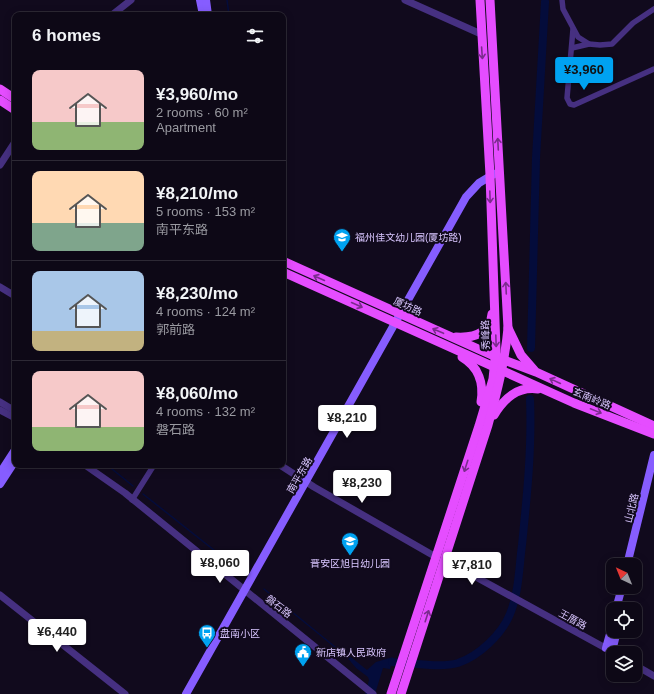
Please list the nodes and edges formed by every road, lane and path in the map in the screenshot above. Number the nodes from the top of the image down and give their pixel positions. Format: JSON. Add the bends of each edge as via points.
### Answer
{"nodes":[{"id":1,"x":131,"y":0,"type":"edge"},
{"id":2,"x":200,"y":0,"type":"edge"},
{"id":3,"x":206,"y":0,"type":"edge"},
{"id":4,"x":405,"y":0,"type":"edge"},
{"id":5,"x":480,"y":0,"type":"edge"},
{"id":6,"x":490,"y":0,"type":"edge"},
{"id":7,"x":562,"y":0,"type":"edge"},
{"id":8,"x":654,"y":9,"type":"edge"},
{"id":9,"x":116,"y":12,"type":"edge"},
{"id":10,"x":202,"y":12,"type":"edge"},
{"id":11,"x":208,"y":12,"type":"edge"},
{"id":12,"x":573,"y":29,"type":"junction"},
{"id":13,"x":481,"y":34,"type":"junction"},
{"id":14,"x":589,"y":44,"type":"junction"},
{"id":15,"x":572,"y":48,"type":"junction"},
{"id":16,"x":654,"y":69,"type":"edge"},
{"id":17,"x":0,"y":90,"type":"edge"},
{"id":18,"x":12,"y":97,"type":"edge"},
{"id":19,"x":0,"y":100,"type":"edge"},
{"id":20,"x":12,"y":108,"type":"edge"},
{"id":21,"x":12,"y":147,"type":"edge"},
{"id":22,"x":0,"y":165,"type":"edge"},
{"id":23,"x":495,"y":176,"type":"junction"},
{"id":24,"x":286,"y":262,"type":"edge"},
{"id":25,"x":286,"y":273,"type":"edge"},
{"id":26,"x":0,"y":287,"type":"edge"},
{"id":27,"x":12,"y":294,"type":"edge"},
{"id":28,"x":494,"y":296,"type":"junction"},
{"id":29,"x":400,"y":319,"type":"junction"},
{"id":30,"x":508,"y":328,"type":"junction"},
{"id":31,"x":453,"y":337,"type":"junction"},
{"id":32,"x":450,"y":347,"type":"junction"},
{"id":33,"x":500,"y":359,"type":"junction"},
{"id":34,"x":525,"y":365,"type":"junction"},
{"id":35,"x":499,"y":369,"type":"junction"},
{"id":36,"x":523,"y":379,"type":"joint"},
{"id":37,"x":548,"y":390,"type":"junction"},
{"id":38,"x":0,"y":402,"type":"edge"},
{"id":39,"x":12,"y":409,"type":"edge"},
{"id":40,"x":0,"y":410,"type":"edge"},
{"id":41,"x":12,"y":416,"type":"edge"},
{"id":42,"x":488,"y":424,"type":"junction"},
{"id":43,"x":478,"y":426,"type":"junction"},
{"id":44,"x":654,"y":426,"type":"edge"},
{"id":45,"x":654,"y":434,"type":"edge"},
{"id":46,"x":12,"y":455,"type":"edge"},
{"id":47,"x":654,"y":455,"type":"edge"},
{"id":48,"x":12,"y":466,"type":"edge"},
{"id":49,"x":89,"y":468,"type":"edge"},
{"id":50,"x":152,"y":468,"type":"edge"},
{"id":51,"x":285,"y":468,"type":"edge"},
{"id":52,"x":0,"y":473,"type":"edge"},
{"id":53,"x":654,"y":477,"type":"edge"},
{"id":54,"x":308,"y":483,"type":"junction"},
{"id":55,"x":0,"y":484,"type":"edge"},
{"id":56,"x":132,"y":500,"type":"junction"},
{"id":57,"x":436,"y":557,"type":"junction"},
{"id":58,"x":629,"y":558,"type":"edge"},
{"id":59,"x":635,"y":558,"type":"edge"},
{"id":60,"x":445,"y":560,"type":"junction"},
{"id":61,"x":247,"y":593,"type":"junction"},
{"id":62,"x":0,"y":595,"type":"edge"},
{"id":63,"x":606,"y":648,"type":"edge"},
{"id":64,"x":642,"y":669,"type":"edge"},
{"id":65,"x":654,"y":676,"type":"edge"},
{"id":66,"x":125,"y":694,"type":"edge"},
{"id":67,"x":186,"y":694,"type":"edge"},
{"id":68,"x":191,"y":694,"type":"edge"},
{"id":69,"x":373,"y":694,"type":"edge"},
{"id":70,"x":391,"y":694,"type":"edge"},
{"id":71,"x":401,"y":694,"type":"edge"}],
"edges":[{"from":1,"to":9,"type":"street"},
{"from":2,"to":10,"type":"main road"},
{"from":3,"to":11,"type":"main road"},
{"from":4,"to":13,"type":"street"},
{"from":5,"to":13,"type":"main road","name":"秀峰路"},
{"from":23,"to":6,"type":"main road","name":"秀峰路","one_way":true},
{"from":7,"to":12,"type":"street","via":[[563,9]]},
{"from":8,"to":14,"type":"street","via":[[633,23],[612,44]]},
{"from":12,"to":14,"type":"street","via":[[578,37]]},
{"from":12,"to":15,"type":"street"},
{"from":13,"to":23,"type":"main road","name":"秀峰路","one_way":true},
{"from":14,"to":15,"type":"street"},
{"from":15,"to":16,"type":"street","via":[[567,98],[570,104],[574,105]]},
{"from":17,"to":18,"type":"main road"},
{"from":19,"to":20,"type":"main road"},
{"from":21,"to":22,"type":"street"},
{"from":23,"to":28,"type":"main road","name":"秀峰路","one_way":true},
{"from":23,"to":29,"type":"main road","name":"南平东路","via":[[473,188],[466,197]]},
{"from":30,"to":23,"type":"main road","name":"秀峰路","one_way":true},
{"from":29,"to":24,"type":"main road","name":"厦坊路","one_way":true},
{"from":25,"to":29,"type":"main road","name":"厦坊路","one_way":true},
{"from":26,"to":27,"type":"street"},
{"from":28,"to":31,"type":"main road","via":[[491,318],[484,330],[472,337]]},
{"from":28,"to":33,"type":"main road","name":"秀峰路","one_way":true},
{"from":31,"to":29,"type":"main road","name":"厦坊路","one_way":true},
{"from":29,"to":32,"type":"main road","name":"厦坊路"},
{"from":29,"to":54,"type":"main road","name":"南平东路"},
{"from":30,"to":33,"type":"main road","name":"秀峰路"},
{"from":30,"to":34,"type":"main road"},
{"from":31,"to":33,"type":"main road","name":"厦坊路"},
{"from":32,"to":35,"type":"main road","name":"厦坊路"},
{"from":32,"to":43,"type":"main road","via":[[470,362],[479,375],[482,392]]},
{"from":33,"to":34,"type":"main road","name":"厦坊路"},
{"from":33,"to":35,"type":"main road","name":"秀峰路"},
{"from":44,"to":34,"type":"main road","name":"玄南岭路","one_way":true},
{"from":35,"to":36,"type":"main road","name":"厦坊路"},
{"from":35,"to":42,"type":"main road","name":"秀峰路"},
{"from":35,"to":43,"type":"main road","name":"秀峰路"},
{"from":36,"to":37,"type":"main road","name":"玄南岭路"},
{"from":37,"to":42,"type":"main road","via":[[532,388],[514,393],[504,401]]},
{"from":37,"to":45,"type":"main road","name":"玄南岭路","one_way":true,"via":[[574,403]]},
{"from":38,"to":39,"type":"street"},
{"from":40,"to":41,"type":"street"},
{"from":42,"to":60,"type":"main road","name":"秀峰路"},
{"from":43,"to":57,"type":"main road","name":"秀峰路","one_way":true},
{"from":46,"to":52,"type":"main road"},
{"from":47,"to":58,"type":"main road","name":"山北路"},
{"from":48,"to":55,"type":"main road"},
{"from":49,"to":56,"type":"street","name":"磐石路"},
{"from":50,"to":56,"type":"street"},
{"from":51,"to":54,"type":"street"},
{"from":53,"to":59,"type":"main road","name":"山北路"},
{"from":54,"to":57,"type":"street"},
{"from":54,"to":61,"type":"main road","name":"南平东路"},
{"from":56,"to":61,"type":"street","name":"磐石路"},
{"from":57,"to":70,"type":"main road","name":"秀峰路"},
{"from":60,"to":63,"type":"street","name":"王厝路"},
{"from":71,"to":60,"type":"main road","name":"秀峰路","one_way":true},
{"from":61,"to":67,"type":"main road","name":"南平东路"},
{"from":61,"to":68,"type":"main road","name":"南平东路"},
{"from":61,"to":69,"type":"street","name":"磐石路"},
{"from":62,"to":66,"type":"street"},
{"from":64,"to":65,"type":"street"}]}
